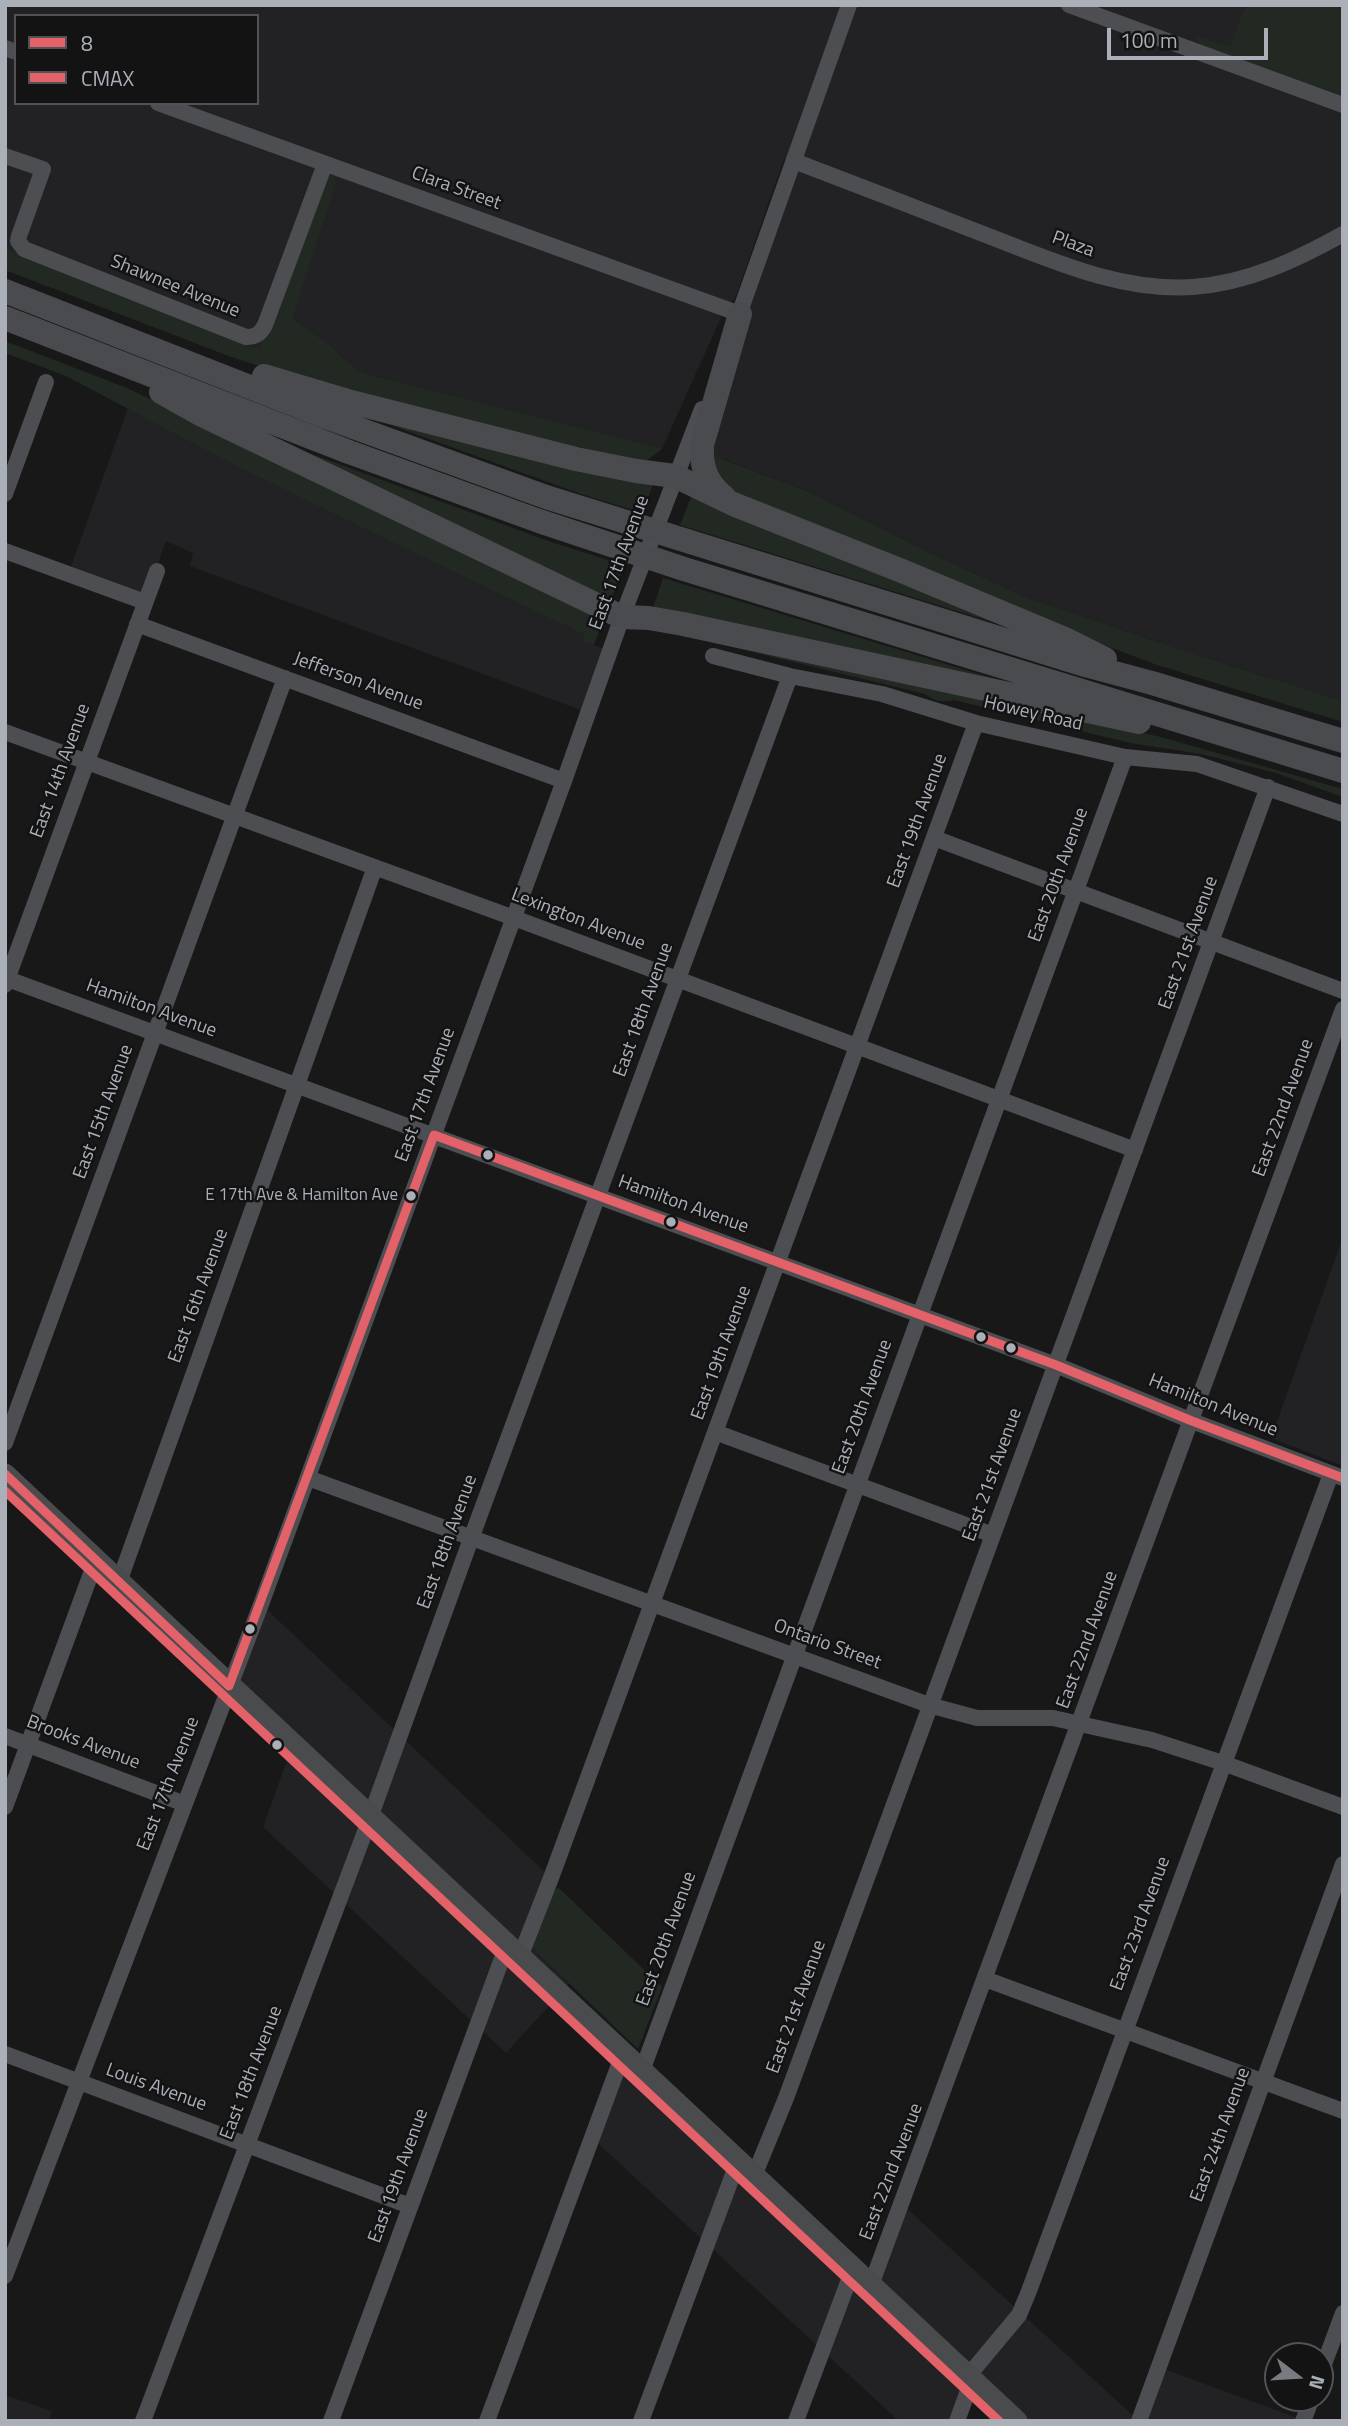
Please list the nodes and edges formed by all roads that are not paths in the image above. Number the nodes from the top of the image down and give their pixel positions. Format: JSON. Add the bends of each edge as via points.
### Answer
{"nodes":[{"id":1,"x":849,"y":5,"type":"edge"},
{"id":2,"x":1069,"y":5,"type":"edge"},
{"id":3,"x":163,"y":105,"type":"edge"},
{"id":4,"x":1343,"y":105,"type":"edge"},
{"id":5,"x":5,"y":156,"type":"edge"},
{"id":6,"x":794,"y":161,"type":"junction"},
{"id":7,"x":325,"y":164,"type":"junction"},
{"id":8,"x":1343,"y":234,"type":"edge"},
{"id":9,"x":5,"y":291,"type":"edge"},
{"id":10,"x":740,"y":314,"type":"junction"},
{"id":11,"x":5,"y":318,"type":"edge"},
{"id":12,"x":128,"y":340,"type":"junction"},
{"id":13,"x":120,"y":363,"type":"junction"},
{"id":14,"x":46,"y":382,"type":"dead end"},
{"id":15,"x":675,"y":476,"type":"junction"},
{"id":16,"x":5,"y":494,"type":"edge"},
{"id":17,"x":733,"y":504,"type":"junction"},
{"id":18,"x":5,"y":551,"type":"edge"},
{"id":19,"x":157,"y":571,"type":"dead end"},
{"id":20,"x":145,"y":602,"type":"junction"},
{"id":21,"x":622,"y":617,"type":"junction"},
{"id":22,"x":137,"y":624,"type":"junction"},
{"id":23,"x":713,"y":656,"type":"dead end"},
{"id":24,"x":790,"y":676,"type":"junction"},
{"id":25,"x":285,"y":678,"type":"junction"},
{"id":26,"x":1152,"y":683,"type":"junction"},
{"id":27,"x":976,"y":723,"type":"junction"},
{"id":28,"x":5,"y":732,"type":"edge"},
{"id":29,"x":1343,"y":741,"type":"edge"},
{"id":30,"x":1253,"y":743,"type":"junction"},
{"id":31,"x":1125,"y":757,"type":"junction"},
{"id":32,"x":87,"y":762,"type":"junction"},
{"id":33,"x":1343,"y":771,"type":"edge"},
{"id":34,"x":565,"y":781,"type":"junction"},
{"id":35,"x":1268,"y":787,"type":"junction"},
{"id":36,"x":1343,"y":814,"type":"edge"},
{"id":37,"x":234,"y":816,"type":"junction"},
{"id":38,"x":934,"y":838,"type":"junction"},
{"id":39,"x":375,"y":867,"type":"junction"},
{"id":40,"x":1075,"y":891,"type":"junction"},
{"id":41,"x":513,"y":918,"type":"junction"},
{"id":42,"x":1212,"y":941,"type":"junction"},
{"id":43,"x":678,"y":980,"type":"junction"},
{"id":44,"x":6,"y":981,"type":"edge"},
{"id":45,"x":1343,"y":991,"type":"edge"},
{"id":46,"x":1343,"y":1009,"type":"edge"},
{"id":47,"x":155,"y":1034,"type":"junction"},
{"id":48,"x":858,"y":1046,"type":"junction"},
{"id":49,"x":297,"y":1085,"type":"junction"},
{"id":50,"x":999,"y":1098,"type":"junction"},
{"id":51,"x":433,"y":1135,"type":"junction"},
{"id":52,"x":1135,"y":1150,"type":"junction"},
{"id":53,"x":598,"y":1196,"type":"junction"},
{"id":54,"x":778,"y":1262,"type":"junction"},
{"id":55,"x":919,"y":1315,"type":"junction"},
{"id":56,"x":1056,"y":1365,"type":"junction"},
{"id":57,"x":1192,"y":1420,"type":"junction"},
{"id":58,"x":715,"y":1432,"type":"junction"},
{"id":59,"x":5,"y":1443,"type":"edge"},
{"id":60,"x":5,"y":1474,"type":"edge"},
{"id":61,"x":1337,"y":1476,"type":"edge"},
{"id":62,"x":308,"y":1478,"type":"junction"},
{"id":63,"x":857,"y":1485,"type":"junction"},
{"id":64,"x":993,"y":1535,"type":"junction"},
{"id":65,"x":472,"y":1536,"type":"junction"},
{"id":66,"x":96,"y":1560,"type":"junction"},
{"id":67,"x":119,"y":1582,"type":"junction"},
{"id":68,"x":652,"y":1602,"type":"junction"},
{"id":69,"x":793,"y":1655,"type":"junction"},
{"id":70,"x":229,"y":1686,"type":"junction"},
{"id":71,"x":929,"y":1705,"type":"junction"},
{"id":72,"x":1079,"y":1723,"type":"junction"},
{"id":73,"x":5,"y":1736,"type":"edge"},
{"id":74,"x":28,"y":1745,"type":"junction"},
{"id":75,"x":1223,"y":1762,"type":"junction"},
{"id":76,"x":185,"y":1804,"type":"junction"},
{"id":77,"x":5,"y":1807,"type":"edge"},
{"id":78,"x":1343,"y":1807,"type":"edge"},
{"id":79,"x":369,"y":1816,"type":"junction"},
{"id":80,"x":1343,"y":1864,"type":"edge"},
{"id":81,"x":513,"y":1951,"type":"junction"},
{"id":82,"x":985,"y":1979,"type":"junction"},
{"id":83,"x":1124,"y":2031,"type":"junction"},
{"id":84,"x":623,"y":2053,"type":"junction"},
{"id":85,"x":5,"y":2054,"type":"edge"},
{"id":86,"x":642,"y":2071,"type":"junction"},
{"id":87,"x":1263,"y":2081,"type":"junction"},
{"id":88,"x":78,"y":2082,"type":"junction"},
{"id":89,"x":1343,"y":2111,"type":"edge"},
{"id":90,"x":247,"y":2145,"type":"junction"},
{"id":91,"x":738,"y":2161,"type":"junction"},
{"id":92,"x":754,"y":2176,"type":"junction"},
{"id":93,"x":410,"y":2206,"type":"junction"},
{"id":94,"x":853,"y":2269,"type":"junction"},
{"id":95,"x":5,"y":2276,"type":"edge"},
{"id":96,"x":871,"y":2285,"type":"junction"},
{"id":97,"x":1343,"y":2313,"type":"edge"},
{"id":98,"x":1332,"y":2342,"type":"edge"},
{"id":99,"x":970,"y":2378,"type":"junction"},
{"id":100,"x":143,"y":2421,"type":"edge"},
{"id":101,"x":331,"y":2421,"type":"edge"},
{"id":102,"x":487,"y":2421,"type":"edge"},
{"id":103,"x":642,"y":2421,"type":"edge"},
{"id":104,"x":796,"y":2421,"type":"edge"},
{"id":105,"x":957,"y":2421,"type":"edge"},
{"id":106,"x":1017,"y":2421,"type":"edge"},
{"id":107,"x":1139,"y":2421,"type":"edge"}],
"edges":[{"from":1,"to":6,"type":"street","name":"East 17th Avenue"},
{"from":2,"to":4,"type":"street"},
{"from":3,"to":7,"type":"street","name":"Clara Street"},
{"from":5,"to":7,"type":"street","name":"Shawnee Avenue","via":[[43,169],[19,236],[20,246],[246,337],[254,337],[265,325]]},
{"from":6,"to":8,"type":"street","name":"Plaza","via":[[1121,283],[1186,287],[1240,279],[1296,260]]},
{"from":6,"to":10,"type":"street","name":"East 17th Avenue"},
{"from":7,"to":10,"type":"street","name":"Clara Street"},
{"from":9,"to":12,"type":"highway"},
{"from":10,"to":15,"type":"street","name":"East 17th Avenue"},
{"from":10,"to":17,"type":"highway","via":[[701,459],[705,476]]},
{"from":11,"to":13,"type":"highway"},
{"from":12,"to":15,"type":"highway","via":[[185,349],[294,386],[576,459]]},
{"from":12,"to":26,"type":"highway","via":[[546,497]]},
{"from":13,"to":21,"type":"highway","via":[[202,415]]},
{"from":13,"to":30,"type":"highway","via":[[540,521]]},
{"from":14,"to":16,"type":"street"},
{"from":15,"to":17,"type":"highway"},
{"from":15,"to":21,"type":"street","name":"East 17th Avenue"},
{"from":17,"to":26,"type":"highway","via":[[1065,639]]},
{"from":18,"to":20,"type":"street"},
{"from":19,"to":20,"type":"street","name":"East 14th Avenue"},
{"from":20,"to":22,"type":"street","name":"East 14th Avenue"},
{"from":21,"to":30,"type":"highway","via":[[683,624],[1104,716]]},
{"from":21,"to":34,"type":"street","name":"East 17th Avenue"},
{"from":22,"to":25,"type":"street","name":"Jefferson Avenue"},
{"from":22,"to":32,"type":"street","name":"East 14th Avenue"},
{"from":23,"to":24,"type":"street","name":"Howey Road"},
{"from":24,"to":27,"type":"street","name":"Howey Road","via":[[882,694]]},
{"from":24,"to":43,"type":"street","name":"East 18th Avenue"},
{"from":25,"to":34,"type":"street","name":"Jefferson Avenue"},
{"from":25,"to":37,"type":"street","name":"East 15th Avenue"},
{"from":26,"to":29,"type":"highway"},
{"from":27,"to":31,"type":"street","name":"Howey Road"},
{"from":27,"to":38,"type":"street","name":"East 19th Avenue"},
{"from":28,"to":32,"type":"street","name":"Lexington Avenue"},
{"from":30,"to":33,"type":"highway"},
{"from":31,"to":35,"type":"street","name":"Howey Road","via":[[1197,764]]},
{"from":31,"to":40,"type":"street","name":"East 20th Avenue"},
{"from":32,"to":37,"type":"street","name":"Lexington Avenue"},
{"from":32,"to":44,"type":"street","name":"East 14th Avenue"},
{"from":34,"to":41,"type":"street","name":"East 17th Avenue"},
{"from":35,"to":36,"type":"street","name":"Howey Road"},
{"from":35,"to":42,"type":"street","name":"East 21st Avenue"},
{"from":37,"to":39,"type":"street","name":"Lexington Avenue"},
{"from":37,"to":47,"type":"street","name":"East 15th Avenue"},
{"from":38,"to":40,"type":"street"},
{"from":38,"to":48,"type":"street","name":"East 19th Avenue"},
{"from":39,"to":41,"type":"street","name":"Lexington Avenue"},
{"from":39,"to":49,"type":"street","name":"East 16th Avenue"},
{"from":40,"to":42,"type":"street"},
{"from":40,"to":50,"type":"street","name":"East 20th Avenue"},
{"from":41,"to":43,"type":"street","name":"Lexington Avenue"},
{"from":41,"to":51,"type":"street","name":"East 17th Avenue"},
{"from":42,"to":45,"type":"street"},
{"from":42,"to":52,"type":"street","name":"East 21st Avenue"},
{"from":43,"to":48,"type":"street","name":"Lexington Avenue"},
{"from":43,"to":53,"type":"street","name":"East 18th Avenue"},
{"from":44,"to":47,"type":"street","name":"Hamilton Avenue"},
{"from":46,"to":57,"type":"street","name":"East 22nd Avenue"},
{"from":47,"to":49,"type":"street","name":"Hamilton Avenue"},
{"from":47,"to":59,"type":"street","name":"East 15th Avenue"},
{"from":48,"to":50,"type":"street","name":"Lexington Avenue"},
{"from":48,"to":54,"type":"street","name":"East 19th Avenue"},
{"from":49,"to":51,"type":"street","name":"Hamilton Avenue"},
{"from":49,"to":67,"type":"street","name":"East 16th Avenue"},
{"from":50,"to":52,"type":"street","name":"Lexington Avenue"},
{"from":50,"to":55,"type":"street","name":"East 20th Avenue"},
{"from":51,"to":53,"type":"street","name":"Hamilton Avenue"},
{"from":51,"to":62,"type":"street","name":"East 17th Avenue"},
{"from":52,"to":56,"type":"street","name":"East 21st Avenue"},
{"from":53,"to":54,"type":"street","name":"Hamilton Avenue"},
{"from":53,"to":65,"type":"street","name":"East 18th Avenue"},
{"from":54,"to":55,"type":"street","name":"Hamilton Avenue"},
{"from":54,"to":58,"type":"street","name":"East 19th Avenue"},
{"from":55,"to":56,"type":"street","name":"Hamilton Avenue"},
{"from":55,"to":63,"type":"street","name":"East 20th Avenue"},
{"from":56,"to":57,"type":"street","name":"Hamilton Avenue"},
{"from":56,"to":64,"type":"street","name":"East 21st Avenue"},
{"from":57,"to":61,"type":"street","name":"Hamilton Avenue"},
{"from":57,"to":72,"type":"street","name":"East 22nd Avenue"},
{"from":58,"to":63,"type":"street"},
{"from":58,"to":68,"type":"street","name":"East 19th Avenue"},
{"from":60,"to":66,"type":"main road"},
{"from":61,"to":75,"type":"street","name":"East 23rd Avenue"},
{"from":62,"to":65,"type":"street","name":"Ontario Street"},
{"from":62,"to":70,"type":"street","name":"East 17th Avenue"},
{"from":63,"to":64,"type":"street"},
{"from":63,"to":69,"type":"street","name":"East 20th Avenue"},
{"from":64,"to":71,"type":"street","name":"East 21st Avenue"},
{"from":65,"to":68,"type":"street","name":"Ontario Street"},
{"from":65,"to":79,"type":"street","name":"East 18th Avenue"},
{"from":66,"to":67,"type":"main road"},
{"from":66,"to":74,"type":"street"},
{"from":67,"to":70,"type":"main road"},
{"from":68,"to":69,"type":"street","name":"Ontario Street"},
{"from":68,"to":81,"type":"street","name":"East 19th Avenue"},
{"from":69,"to":71,"type":"street","name":"Ontario Street"},
{"from":69,"to":86,"type":"street","name":"East 20th Avenue"},
{"from":70,"to":76,"type":"street","name":"East 17th Avenue"},
{"from":70,"to":79,"type":"main road"},
{"from":71,"to":72,"type":"street","name":"Ontario Street","via":[[977,1718],[1053,1718]]},
{"from":71,"to":92,"type":"street","name":"East 21st Avenue"},
{"from":72,"to":75,"type":"street","name":"Ontario Street"},
{"from":72,"to":82,"type":"street","name":"East 22nd Avenue"},
{"from":73,"to":74,"type":"street","name":"Brooks Avenue"},
{"from":74,"to":76,"type":"street","name":"Brooks Avenue"},
{"from":74,"to":77,"type":"street"},
{"from":75,"to":78,"type":"street","name":"Ontario Street"},
{"from":75,"to":83,"type":"street","name":"East 23rd Avenue"},
{"from":76,"to":88,"type":"street","name":"East 17th Avenue"},
{"from":79,"to":81,"type":"main road"},
{"from":79,"to":90,"type":"street","name":"East 18th Avenue"},
{"from":80,"to":87,"type":"street","name":"East 24th Avenue"},
{"from":81,"to":84,"type":"main road"},
{"from":81,"to":93,"type":"street","name":"East 19th Avenue"},
{"from":82,"to":83,"type":"street"},
{"from":82,"to":96,"type":"street","name":"East 22nd Avenue"},
{"from":83,"to":87,"type":"street"},
{"from":83,"to":99,"type":"street","name":"East 23rd Avenue","via":[[1029,2291],[1018,2315]]},
{"from":84,"to":86,"type":"main road"},
{"from":84,"to":102,"type":"street"},
{"from":85,"to":88,"type":"street","name":"Louis Avenue"},
{"from":86,"to":91,"type":"main road"},
{"from":87,"to":89,"type":"street"},
{"from":87,"to":107,"type":"street","name":"East 24th Avenue"},
{"from":88,"to":90,"type":"street","name":"Louis Avenue"},
{"from":88,"to":95,"type":"street","name":"East 17th Avenue"},
{"from":90,"to":93,"type":"street","name":"Louis Avenue"},
{"from":90,"to":100,"type":"street","name":"East 18th Avenue"},
{"from":91,"to":92,"type":"main road"},
{"from":91,"to":103,"type":"street"},
{"from":92,"to":94,"type":"main road"},
{"from":93,"to":101,"type":"street","name":"East 19th Avenue"},
{"from":94,"to":96,"type":"main road"},
{"from":94,"to":104,"type":"street"},
{"from":96,"to":99,"type":"main road"},
{"from":97,"to":98,"type":"street"},
{"from":99,"to":105,"type":"street","name":"East 23rd Avenue"},
{"from":99,"to":106,"type":"main road"}]}
